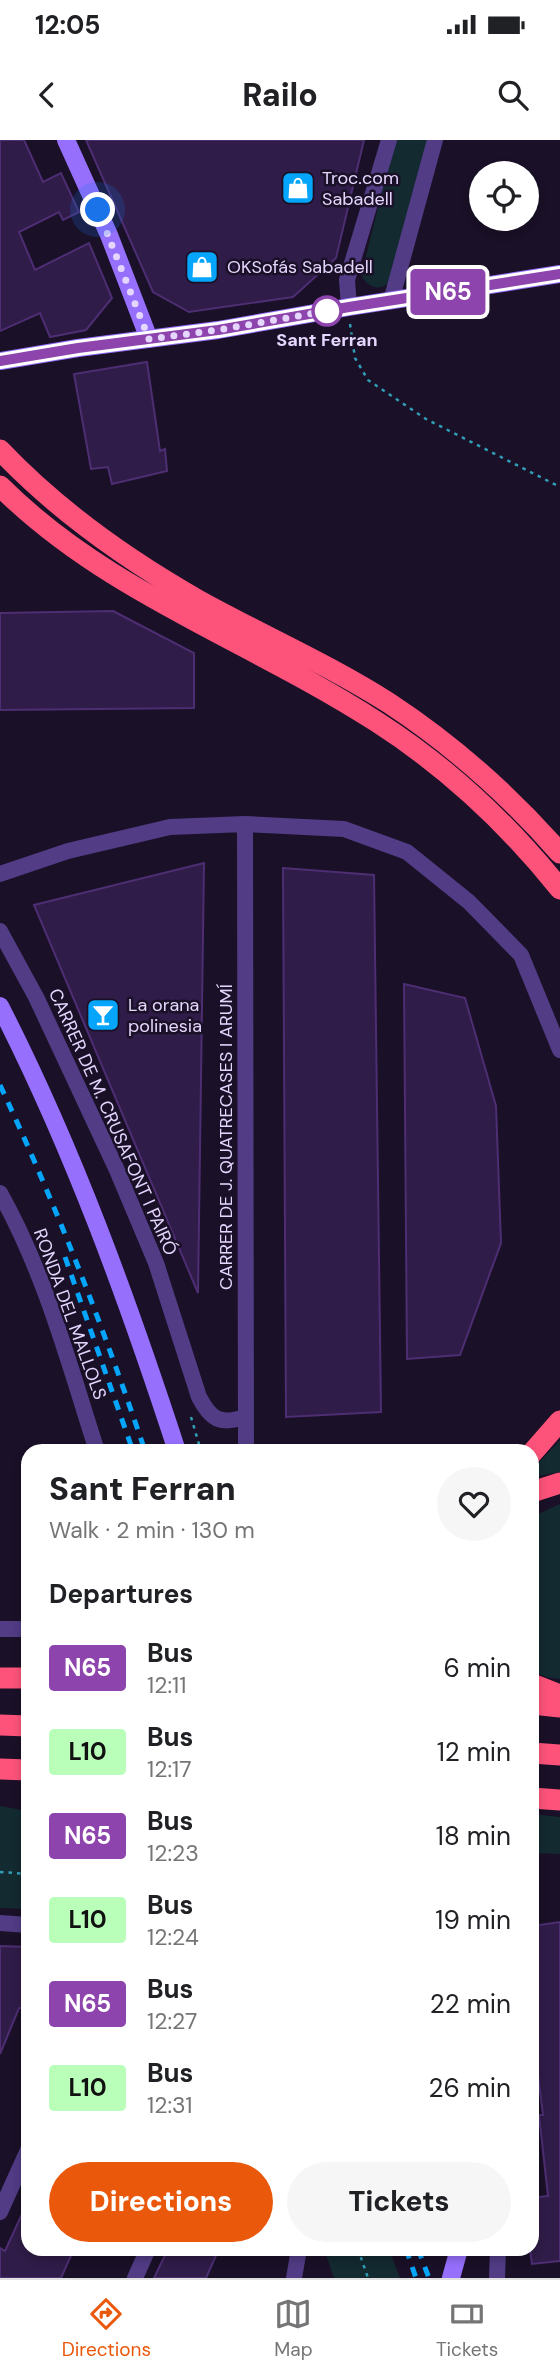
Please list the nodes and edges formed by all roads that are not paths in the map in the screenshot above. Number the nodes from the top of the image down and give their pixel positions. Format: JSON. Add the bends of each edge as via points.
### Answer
{"nodes":[{"id":1,"x":66,"y":140,"type":"edge"},
{"id":2,"x":389,"y":140,"type":"edge"},
{"id":3,"x":435,"y":140,"type":"edge"},
{"id":4,"x":560,"y":274,"type":"edge"},
{"id":5,"x":391,"y":300,"type":"junction"},
{"id":6,"x":349,"y":307,"type":"junction"},
{"id":7,"x":149,"y":339,"type":"junction"},
{"id":8,"x":2,"y":362,"type":"edge"},
{"id":9,"x":0,"y":450,"type":"edge"},
{"id":10,"x":0,"y":486,"type":"edge"},
{"id":11,"x":245,"y":824,"type":"junction"},
{"id":12,"x":560,"y":853,"type":"edge"},
{"id":13,"x":0,"y":874,"type":"edge"},
{"id":14,"x":560,"y":890,"type":"edge"},
{"id":15,"x":0,"y":931,"type":"edge"},
{"id":16,"x":0,"y":1006,"type":"edge"},
{"id":17,"x":560,"y":1050,"type":"edge"},
{"id":18,"x":0,"y":1193,"type":"edge"},
{"id":19,"x":245,"y":1416,"type":"junction"},
{"id":20,"x":560,"y":1421,"type":"edge"},
{"id":21,"x":95,"y":1444,"type":"edge"},
{"id":22,"x":175,"y":1444,"type":"edge"},
{"id":23,"x":246,"y":1444,"type":"edge"},
{"id":24,"x":539,"y":1445,"type":"edge"},
{"id":25,"x":560,"y":1483,"type":"edge"},
{"id":26,"x":539,"y":1490,"type":"edge"},
{"id":27,"x":0,"y":1629,"type":"edge"},
{"id":28,"x":21,"y":1629,"type":"edge"},
{"id":29,"x":0,"y":1678,"type":"edge"},
{"id":30,"x":21,"y":1678,"type":"edge"},
{"id":31,"x":539,"y":1687,"type":"edge"},
{"id":32,"x":560,"y":1695,"type":"edge"},
{"id":33,"x":539,"y":1705,"type":"edge"},
{"id":34,"x":560,"y":1707,"type":"edge"},
{"id":35,"x":0,"y":1725,"type":"edge"},
{"id":36,"x":21,"y":1726,"type":"edge"},
{"id":37,"x":539,"y":1754,"type":"edge"},
{"id":38,"x":560,"y":1755,"type":"edge"},
{"id":39,"x":0,"y":1769,"type":"edge"},
{"id":40,"x":21,"y":1770,"type":"edge"},
{"id":41,"x":539,"y":1798,"type":"edge"},
{"id":42,"x":560,"y":1800,"type":"edge"},
{"id":43,"x":0,"y":1923,"type":"edge"},
{"id":44,"x":21,"y":1924,"type":"edge"},
{"id":45,"x":21,"y":2166,"type":"edge"},
{"id":46,"x":0,"y":2212,"type":"edge"},
{"id":47,"x":145,"y":2256,"type":"edge"},
{"id":48,"x":298,"y":2256,"type":"edge"},
{"id":49,"x":456,"y":2256,"type":"edge"},
{"id":50,"x":498,"y":2256,"type":"edge"},
{"id":51,"x":135,"y":2278,"type":"edge"},
{"id":52,"x":294,"y":2278,"type":"edge"},
{"id":53,"x":451,"y":2278,"type":"edge"},
{"id":54,"x":497,"y":2278,"type":"edge"}],
"edges":[{"from":1,"to":7,"type":"main road"},
{"from":2,"to":6,"type":"street","via":[[347,280]]},
{"from":3,"to":5,"type":"street"},
{"from":4,"to":5,"type":"main road"},
{"from":5,"to":6,"type":"main road"},
{"from":6,"to":7,"type":"main road"},
{"from":7,"to":8,"type":"main road"},
{"from":9,"to":12,"type":"highway","via":[[47,494],[146,568],[344,676],[413,720],[492,783]]},
{"from":10,"to":14,"type":"highway","via":[[109,573],[305,680],[407,742],[491,813]]},
{"from":11,"to":13,"type":"street","via":[[170,827],[68,851]]},
{"from":11,"to":17,"type":"street","via":[[344,829],[407,852],[469,902],[521,955]]},
{"from":11,"to":19,"type":"street","name":"CARRER DE J. QUATRECASES I ARUMÍ"},
{"from":15,"to":19,"type":"street","name":"CARRER DE M. CRUSAFONT I PAIRÓ","via":[[117,1168],[156,1263],[199,1397],[218,1421]]},
{"from":16,"to":22,"type":"main road","via":[[51,1110],[106,1244]]},
{"from":18,"to":21,"type":"street","name":"RONDA DEL MALLOLS","via":[[18,1225],[55,1320]]},
{"from":19,"to":23,"type":"street","name":"CARRER DE J. QUATRECASES I ARUMÍ"},
{"from":20,"to":24,"type":"highway"},
{"from":25,"to":26,"type":"highway"},
{"from":27,"to":28,"type":"street"},
{"from":29,"to":30,"type":"highway"},
{"from":31,"to":32,"type":"highway"},
{"from":33,"to":34,"type":"highway"},
{"from":35,"to":36,"type":"highway"},
{"from":37,"to":38,"type":"highway"},
{"from":39,"to":40,"type":"highway"},
{"from":41,"to":42,"type":"highway"},
{"from":43,"to":44,"type":"street"},
{"from":45,"to":46,"type":"street"},
{"from":47,"to":51,"type":"street"},
{"from":48,"to":52,"type":"street"},
{"from":49,"to":53,"type":"main road"},
{"from":50,"to":54,"type":"street"}]}
